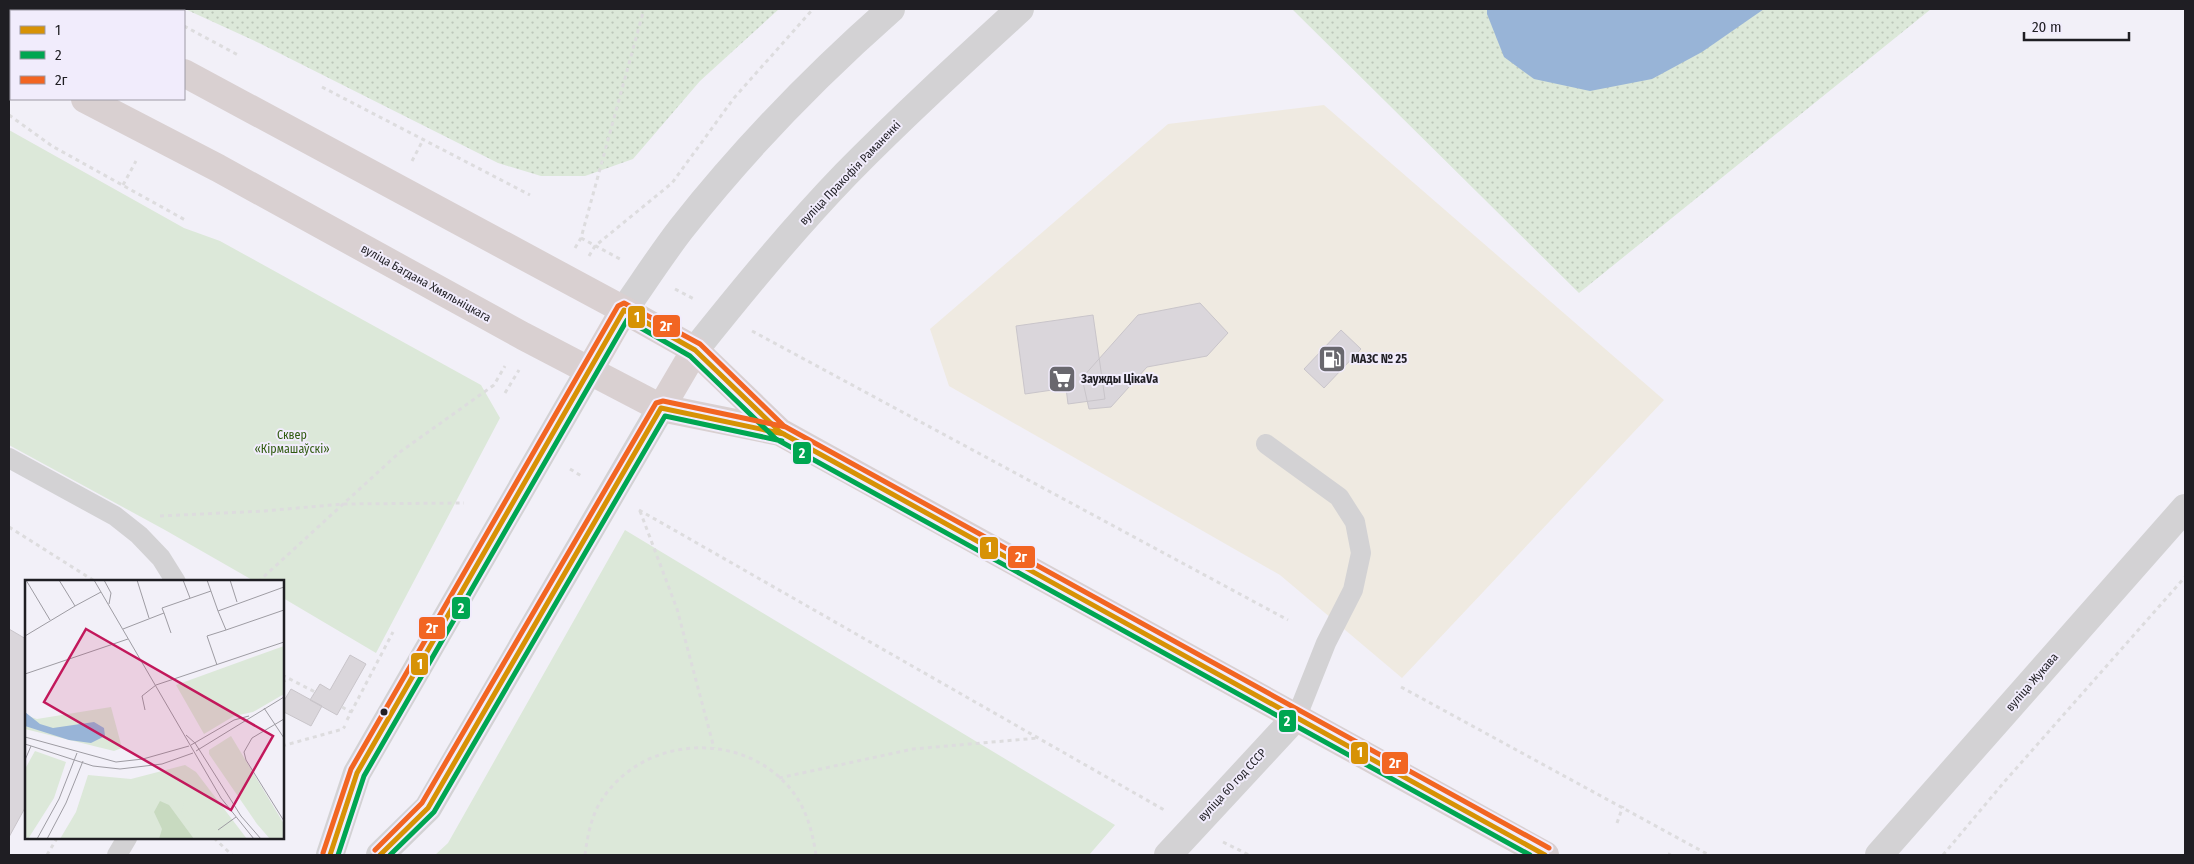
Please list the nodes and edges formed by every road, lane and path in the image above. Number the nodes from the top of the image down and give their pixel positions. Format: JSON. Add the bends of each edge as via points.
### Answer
{"nodes":[{"id":1,"x":644,"y":9,"type":"edge"},
{"id":2,"x":813,"y":9,"type":"edge"},
{"id":3,"x":891,"y":9,"type":"edge"},
{"id":4,"x":1020,"y":9,"type":"edge"},
{"id":5,"x":185,"y":27,"type":"edge"},
{"id":6,"x":238,"y":55,"type":"dead end"},
{"id":7,"x":185,"y":74,"type":"edge"},
{"id":8,"x":322,"y":87,"type":"dead end"},
{"id":9,"x":87,"y":100,"type":"edge"},
{"id":10,"x":9,"y":115,"type":"edge"},
{"id":11,"x":530,"y":195,"type":"dead end"},
{"id":12,"x":187,"y":221,"type":"dead end"},
{"id":13,"x":581,"y":238,"type":"junction"},
{"id":14,"x":596,"y":246,"type":"junction"},
{"id":15,"x":575,"y":249,"type":"dead end"},
{"id":16,"x":588,"y":258,"type":"dead end"},
{"id":17,"x":624,"y":261,"type":"dead end"},
{"id":18,"x":673,"y":288,"type":"dead end"},
{"id":19,"x":698,"y":301,"type":"dead end"},
{"id":20,"x":624,"y":310,"type":"junction"},
{"id":21,"x":745,"y":327,"type":"dead end"},
{"id":22,"x":695,"y":350,"type":"junction"},
{"id":23,"x":505,"y":366,"type":"dead end"},
{"id":24,"x":589,"y":370,"type":"junction"},
{"id":25,"x":517,"y":373,"type":"dead end"},
{"id":26,"x":505,"y":393,"type":"dead end"},
{"id":27,"x":661,"y":408,"type":"junction"},
{"id":28,"x":780,"y":432,"type":"junction"},
{"id":29,"x":1266,"y":444,"type":"dead end"},
{"id":30,"x":9,"y":458,"type":"edge"},
{"id":31,"x":570,"y":469,"type":"dead end"},
{"id":32,"x":583,"y":477,"type":"dead end"},
{"id":33,"x":464,"y":503,"type":"dead end"},
{"id":34,"x":343,"y":504,"type":"junction"},
{"id":35,"x":2185,"y":508,"type":"edge"},
{"id":36,"x":115,"y":516,"type":"junction"},
{"id":37,"x":9,"y":527,"type":"edge"},
{"id":38,"x":2185,"y":577,"type":"edge"},
{"id":39,"x":93,"y":580,"type":"edge"},
{"id":40,"x":175,"y":580,"type":"edge"},
{"id":41,"x":260,"y":580,"type":"edge"},
{"id":42,"x":1288,"y":620,"type":"dead end"},
{"id":43,"x":393,"y":632,"type":"dead end"},
{"id":44,"x":284,"y":676,"type":"edge"},
{"id":45,"x":290,"y":679,"type":"junction"},
{"id":46,"x":284,"y":681,"type":"edge"},
{"id":47,"x":1401,"y":687,"type":"dead end"},
{"id":48,"x":315,"y":692,"type":"dead end"},
{"id":49,"x":342,"y":707,"type":"dead end"},
{"id":50,"x":352,"y":712,"type":"junction"},
{"id":51,"x":1298,"y":716,"type":"junction"},
{"id":52,"x":1038,"y":738,"type":"junction"},
{"id":53,"x":284,"y":745,"type":"edge"},
{"id":54,"x":714,"y":748,"type":"junction"},
{"id":55,"x":779,"y":778,"type":"junction"},
{"id":56,"x":1623,"y":806,"type":"junction"},
{"id":57,"x":1169,"y":813,"type":"dead end"},
{"id":58,"x":1617,"y":822,"type":"dead end"},
{"id":59,"x":56,"y":839,"type":"edge"},
{"id":60,"x":126,"y":839,"type":"edge"},
{"id":61,"x":215,"y":839,"type":"edge"},
{"id":62,"x":1218,"y":839,"type":"dead end"},
{"id":63,"x":48,"y":855,"type":"edge"},
{"id":64,"x":117,"y":855,"type":"edge"},
{"id":65,"x":232,"y":855,"type":"edge"},
{"id":66,"x":330,"y":855,"type":"edge"},
{"id":67,"x":380,"y":855,"type":"edge"},
{"id":68,"x":585,"y":855,"type":"edge"},
{"id":69,"x":816,"y":855,"type":"edge"},
{"id":70,"x":1168,"y":855,"type":"edge"},
{"id":71,"x":1249,"y":855,"type":"edge"},
{"id":72,"x":1545,"y":855,"type":"edge"},
{"id":73,"x":1710,"y":855,"type":"edge"},
{"id":74,"x":1879,"y":855,"type":"edge"},
{"id":75,"x":1943,"y":855,"type":"edge"}],
"edges":[{"from":1,"to":13,"type":"path"},
{"from":2,"to":14,"type":"path","via":[[734,98],[672,183]]},
{"from":3,"to":20,"type":"street","via":[[842,52],[746,152],[681,230]]},
{"from":4,"to":22,"type":"street","name":"вуліца Пракофія Раманенкі","via":[[846,174],[754,276]]},
{"from":5,"to":6,"type":"path"},
{"from":7,"to":20,"type":"main road","name":"вуліца Багдана Хмяльніцкага"},
{"from":8,"to":11,"type":"path"},
{"from":9,"to":24,"type":"main road","name":"вуліца Багдана Хмяльніцкага"},
{"from":10,"to":12,"type":"path","via":[[52,146]]},
{"from":13,"to":14,"type":"path"},
{"from":13,"to":15,"type":"path"},
{"from":14,"to":16,"type":"path"},
{"from":14,"to":17,"type":"path"},
{"from":18,"to":19,"type":"path"},
{"from":20,"to":22,"type":"main road","name":"вуліца Багдана Хмяльніцкага"},
{"from":20,"to":24,"type":"main road"},
{"from":21,"to":42,"type":"path"},
{"from":22,"to":27,"type":"main road"},
{"from":22,"to":28,"type":"main road","name":"вуліца Багдана Хмяльніцкага"},
{"from":23,"to":34,"type":"path","via":[[494,385],[400,452]]},
{"from":24,"to":27,"type":"main road","name":"вуліца Багдана Хмяльніцкага"},
{"from":24,"to":66,"type":"street","via":[[357,773]]},
{"from":25,"to":26,"type":"path"},
{"from":27,"to":28,"type":"main road","name":"вуліца Багдана Хмяльніцкага"},
{"from":27,"to":67,"type":"street","via":[[428,808]]},
{"from":28,"to":51,"type":"main road","name":"вуліца Багдана Хмяльніцкага"},
{"from":29,"to":51,"type":"lane","via":[[1339,497],[1355,522],[1362,553],[1353,590],[1326,642]]},
{"from":30,"to":36,"type":"lane"},
{"from":31,"to":32,"type":"path"},
{"from":33,"to":34,"type":"path"},
{"from":34,"to":36,"type":"path","via":[[194,515]]},
{"from":34,"to":41,"type":"path"},
{"from":35,"to":74,"type":"street","name":"вуліца Жукава"},
{"from":36,"to":40,"type":"lane","via":[[139,535]]},
{"from":37,"to":39,"type":"path"},
{"from":38,"to":75,"type":"path","via":[[2004,781]]},
{"from":43,"to":50,"type":"path"},
{"from":44,"to":45,"type":"path"},
{"from":45,"to":46,"type":"path"},
{"from":45,"to":48,"type":"path"},
{"from":47,"to":56,"type":"path"},
{"from":49,"to":50,"type":"path"},
{"from":50,"to":53,"type":"path","via":[[343,729]]},
{"from":51,"to":70,"type":"street","name":"вуліца 60 год СССР"},
{"from":51,"to":72,"type":"main road","name":"вуліца Багдана Хмяльніцкага"},
{"from":52,"to":54,"type":"path","via":[[640,511],[677,609]]},
{"from":52,"to":55,"type":"path","via":[[913,749]]},
{"from":52,"to":57,"type":"path"},
{"from":54,"to":55,"type":"path","via":[[727,749],[755,760]]},
{"from":54,"to":68,"type":"path","via":[[696,746],[667,752],[639,764],[616,783],[598,808],[587,836]]},
{"from":55,"to":69,"type":"path","via":[[799,801],[811,829]]},
{"from":56,"to":58,"type":"path"},
{"from":56,"to":73,"type":"path"},
{"from":59,"to":63,"type":"path"},
{"from":60,"to":64,"type":"lane"},
{"from":61,"to":65,"type":"path"},
{"from":62,"to":71,"type":"path"}]}
